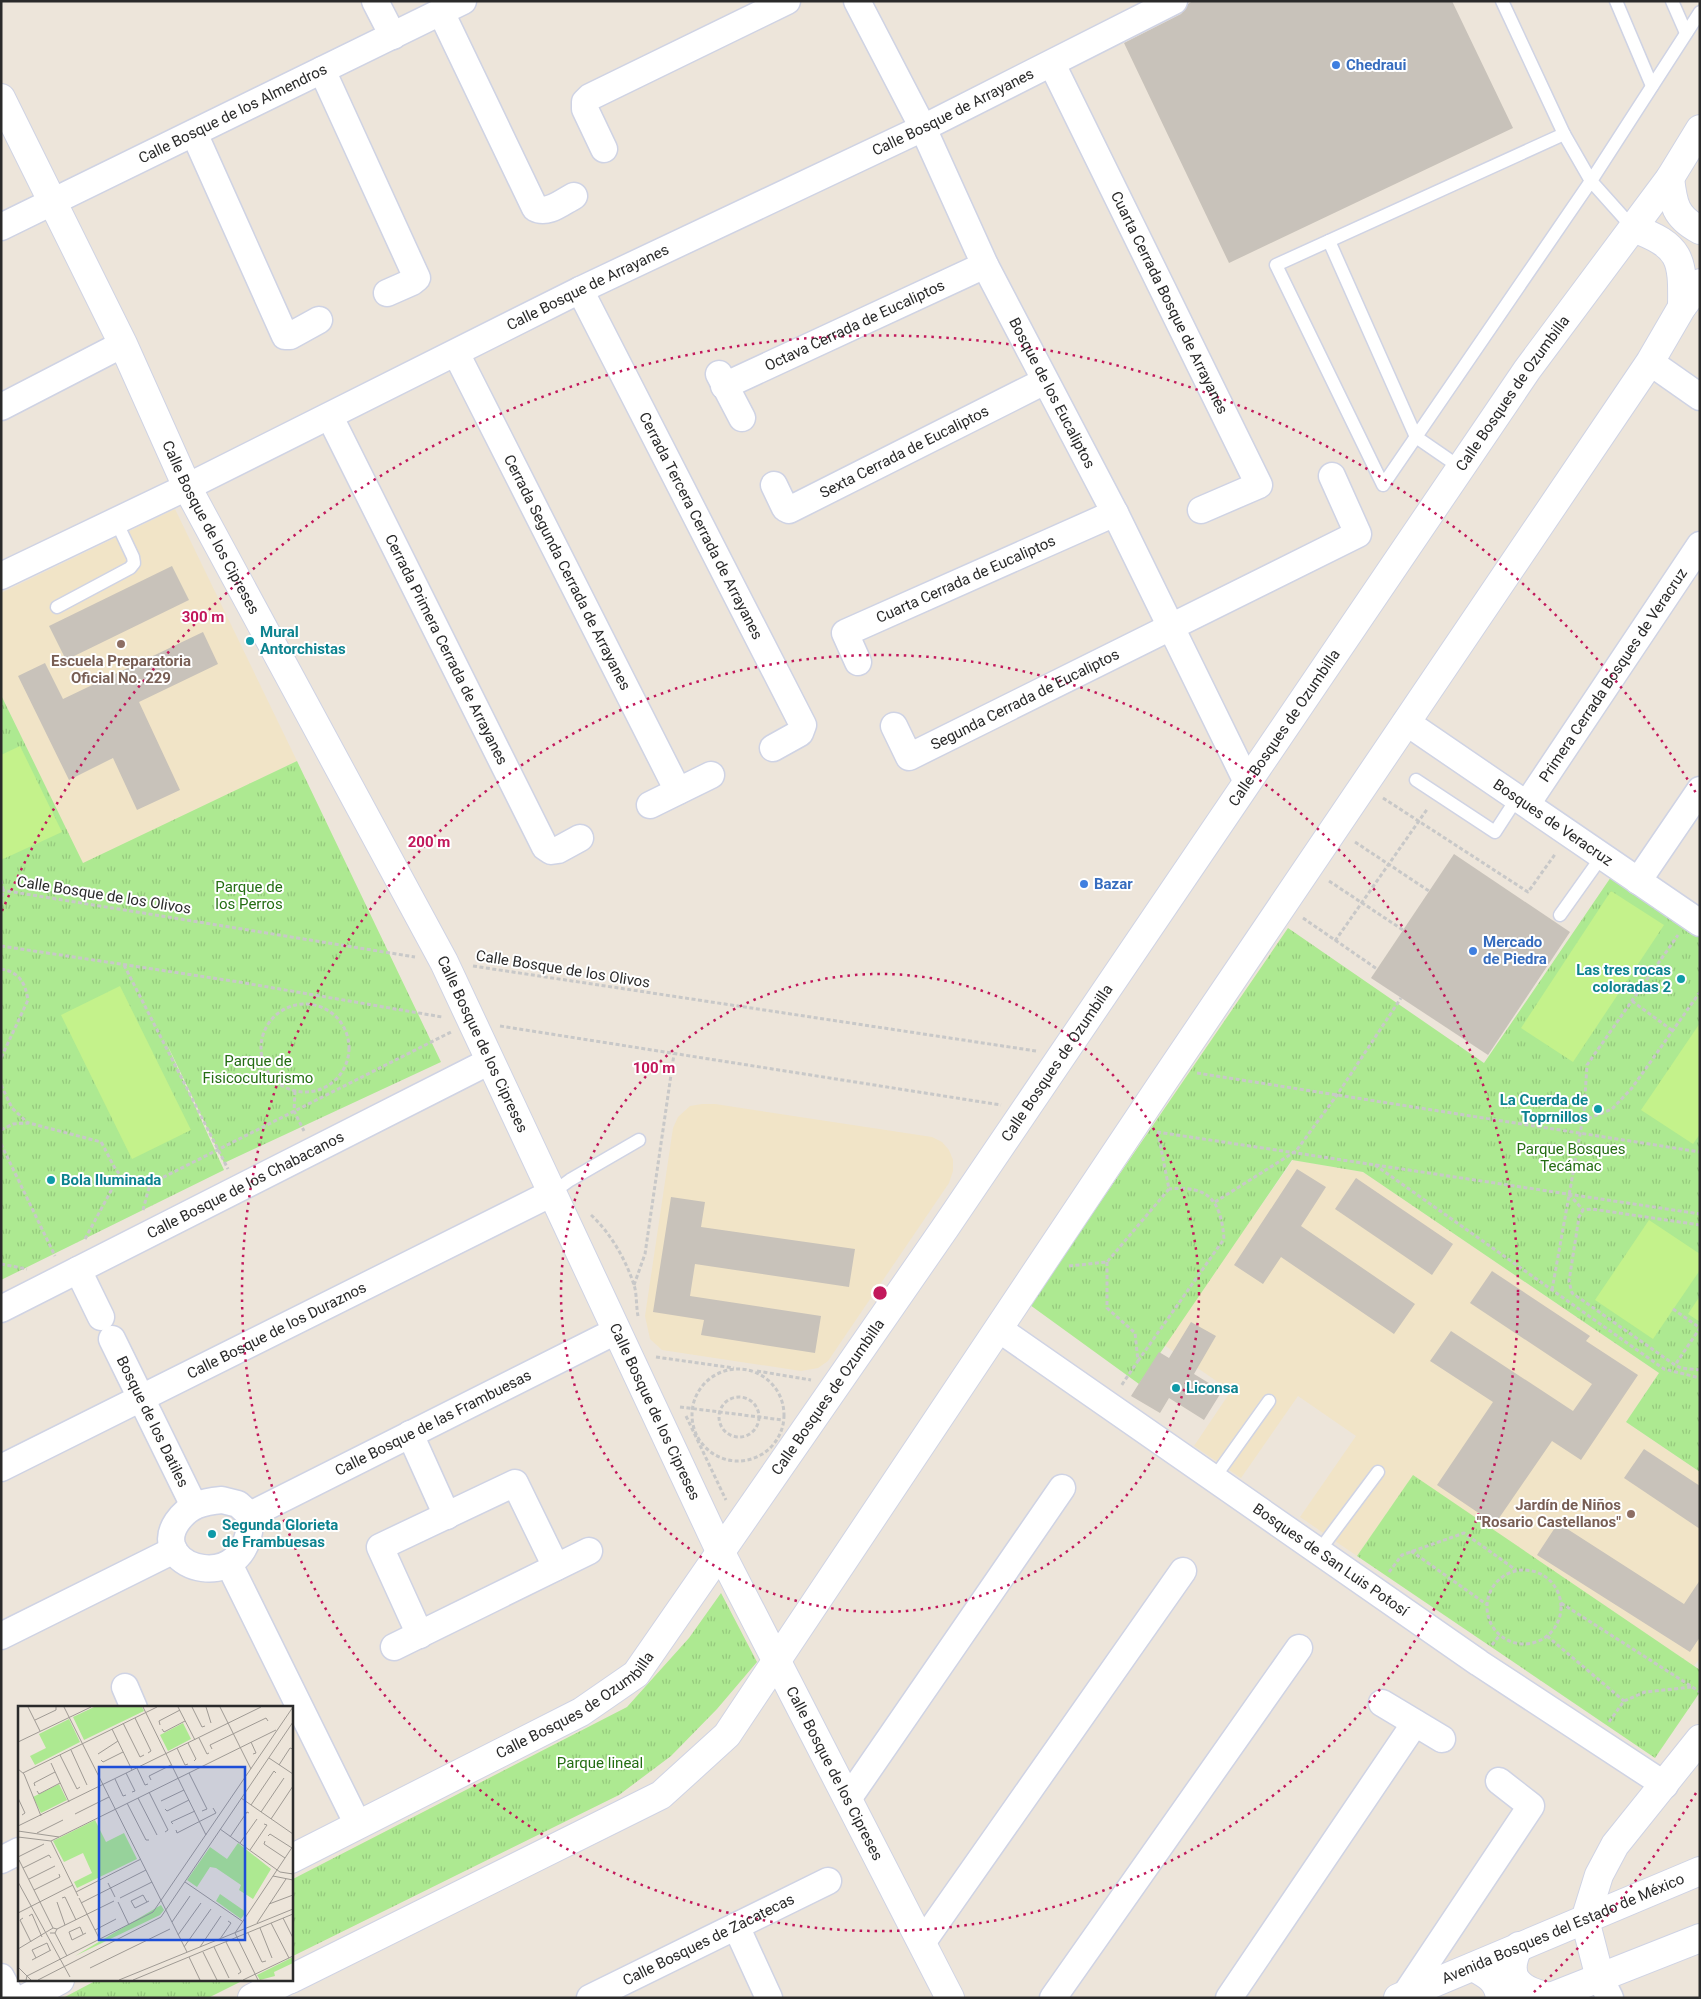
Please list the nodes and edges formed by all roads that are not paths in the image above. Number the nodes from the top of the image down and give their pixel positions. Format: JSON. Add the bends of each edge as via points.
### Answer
{"nodes":[{"id":1,"x":375,"y":1,"type":"edge"},
{"id":2,"x":787,"y":1,"type":"edge"},
{"id":3,"x":857,"y":1,"type":"edge"},
{"id":4,"x":1174,"y":1,"type":"edge"},
{"id":5,"x":1502,"y":1,"type":"edge"},
{"id":6,"x":1616,"y":1,"type":"edge"},
{"id":7,"x":1672,"y":1,"type":"edge"},
{"id":8,"x":452,"y":7,"type":"edge"},
{"id":9,"x":1700,"y":12,"type":"edge"},
{"id":10,"x":1686,"y":33,"type":"junction"},
{"id":11,"x":392,"y":36,"type":"junction"},
{"id":12,"x":1052,"y":64,"type":"junction"},
{"id":13,"x":322,"y":70,"type":"junction"},
{"id":14,"x":1652,"y":86,"type":"junction"},
{"id":15,"x":1,"y":98,"type":"edge"},
{"id":16,"x":922,"y":128,"type":"junction"},
{"id":17,"x":1700,"y":129,"type":"edge"},
{"id":18,"x":194,"y":133,"type":"junction"},
{"id":19,"x":1564,"y":134,"type":"junction"},
{"id":20,"x":604,"y":149,"type":"dead end"},
{"id":21,"x":1670,"y":178,"type":"junction"},
{"id":22,"x":1591,"y":181,"type":"junction"},
{"id":23,"x":574,"y":196,"type":"dead end"},
{"id":24,"x":52,"y":201,"type":"junction"},
{"id":25,"x":1,"y":227,"type":"edge"},
{"id":26,"x":1633,"y":228,"type":"junction"},
{"id":27,"x":1700,"y":230,"type":"edge"},
{"id":28,"x":1329,"y":241,"type":"junction"},
{"id":29,"x":985,"y":265,"type":"junction"},
{"id":30,"x":1700,"y":283,"type":"edge"},
{"id":31,"x":580,"y":290,"type":"junction"},
{"id":32,"x":387,"y":293,"type":"dead end"},
{"id":33,"x":1682,"y":307,"type":"junction"},
{"id":34,"x":319,"y":320,"type":"dead end"},
{"id":35,"x":123,"y":344,"type":"junction"},
{"id":36,"x":456,"y":353,"type":"junction"},
{"id":37,"x":1650,"y":362,"type":"junction"},
{"id":38,"x":1045,"y":381,"type":"junction"},
{"id":39,"x":1700,"y":396,"type":"edge"},
{"id":40,"x":1,"y":407,"type":"edge"},
{"id":41,"x":330,"y":417,"type":"junction"},
{"id":42,"x":742,"y":418,"type":"dead end"},
{"id":43,"x":1416,"y":437,"type":"junction"},
{"id":44,"x":1461,"y":468,"type":"junction"},
{"id":45,"x":1332,"y":476,"type":"dead end"},
{"id":46,"x":774,"y":485,"type":"dead end"},
{"id":47,"x":188,"y":488,"type":"junction"},
{"id":48,"x":1201,"y":510,"type":"dead end"},
{"id":49,"x":1114,"y":513,"type":"junction"},
{"id":50,"x":116,"y":521,"type":"junction"},
{"id":51,"x":1700,"y":545,"type":"edge"},
{"id":52,"x":1,"y":576,"type":"edge"},
{"id":53,"x":57,"y":607,"type":"dead end"},
{"id":54,"x":1171,"y":626,"type":"junction"},
{"id":55,"x":858,"y":662,"type":"dead end"},
{"id":56,"x":1406,"y":722,"type":"junction"},
{"id":57,"x":894,"y":726,"type":"dead end"},
{"id":58,"x":773,"y":748,"type":"dead end"},
{"id":59,"x":711,"y":775,"type":"dead end"},
{"id":60,"x":1416,"y":780,"type":"dead end"},
{"id":61,"x":1247,"y":782,"type":"junction"},
{"id":62,"x":1700,"y":790,"type":"edge"},
{"id":63,"x":678,"y":791,"type":"junction"},
{"id":64,"x":1522,"y":801,"type":"junction"},
{"id":65,"x":650,"y":805,"type":"dead end"},
{"id":66,"x":580,"y":838,"type":"dead end"},
{"id":67,"x":1602,"y":856,"type":"junction"},
{"id":68,"x":1638,"y":881,"type":"junction"},
{"id":69,"x":1560,"y":916,"type":"dead end"},
{"id":70,"x":1695,"y":920,"type":"edge"},
{"id":71,"x":490,"y":1060,"type":"junction"},
{"id":72,"x":639,"y":1140,"type":"dead end"},
{"id":73,"x":552,"y":1193,"type":"junction"},
{"id":74,"x":71,"y":1273,"type":"junction"},
{"id":75,"x":1,"y":1309,"type":"edge"},
{"id":76,"x":999,"y":1328,"type":"junction"},
{"id":77,"x":622,"y":1342,"type":"junction"},
{"id":78,"x":141,"y":1398,"type":"junction"},
{"id":79,"x":1270,"y":1401,"type":"dead end"},
{"id":80,"x":410,"y":1434,"type":"junction"},
{"id":81,"x":1,"y":1468,"type":"edge"},
{"id":82,"x":1378,"y":1472,"type":"dead end"},
{"id":83,"x":1214,"y":1478,"type":"junction"},
{"id":84,"x":1062,"y":1488,"type":"dead end"},
{"id":85,"x":194,"y":1506,"type":"junction"},
{"id":86,"x":250,"y":1515,"type":"junction"},
{"id":87,"x":447,"y":1516,"type":"junction"},
{"id":88,"x":174,"y":1550,"type":"junction"},
{"id":89,"x":589,"y":1551,"type":"dead end"},
{"id":90,"x":720,"y":1551,"type":"junction"},
{"id":91,"x":1319,"y":1551,"type":"junction"},
{"id":92,"x":229,"y":1564,"type":"junction"},
{"id":93,"x":556,"y":1567,"type":"junction"},
{"id":94,"x":1183,"y":1572,"type":"dead end"},
{"id":95,"x":420,"y":1635,"type":"junction"},
{"id":96,"x":1,"y":1636,"type":"edge"},
{"id":97,"x":394,"y":1647,"type":"dead end"},
{"id":98,"x":1299,"y":1648,"type":"dead end"},
{"id":99,"x":777,"y":1662,"type":"junction"},
{"id":100,"x":1382,"y":1703,"type":"dead end"},
{"id":101,"x":1415,"y":1723,"type":"junction"},
{"id":102,"x":1442,"y":1739,"type":"dead end"},
{"id":103,"x":1700,"y":1740,"type":"edge"},
{"id":104,"x":1499,"y":1781,"type":"dead end"},
{"id":105,"x":1665,"y":1785,"type":"junction"},
{"id":106,"x":848,"y":1798,"type":"junction"},
{"id":107,"x":358,"y":1825,"type":"junction"},
{"id":108,"x":18,"y":1852,"type":"edge"},
{"id":109,"x":292,"y":1858,"type":"edge"},
{"id":110,"x":1,"y":1860,"type":"edge"},
{"id":111,"x":1700,"y":1871,"type":"edge"},
{"id":112,"x":828,"y":1881,"type":"dead end"},
{"id":113,"x":1585,"y":1920,"type":"junction"},
{"id":114,"x":736,"y":1926,"type":"junction"},
{"id":115,"x":1700,"y":1938,"type":"edge"},
{"id":116,"x":922,"y":1943,"type":"junction"},
{"id":117,"x":1519,"y":1946,"type":"junction"},
{"id":118,"x":1473,"y":1967,"type":"junction"},
{"id":119,"x":1,"y":1977,"type":"edge"},
{"id":120,"x":292,"y":1978,"type":"edge"},
{"id":121,"x":56,"y":1982,"type":"edge"},
{"id":122,"x":285,"y":1982,"type":"edge"},
{"id":123,"x":1605,"y":1988,"type":"edge"},
{"id":124,"x":604,"y":1995,"type":"edge"},
{"id":125,"x":260,"y":1996,"type":"edge"},
{"id":126,"x":1402,"y":1996,"type":"edge"},
{"id":127,"x":12,"y":1998,"type":"edge"},
{"id":128,"x":26,"y":1998,"type":"edge"},
{"id":129,"x":769,"y":1998,"type":"edge"},
{"id":130,"x":950,"y":1998,"type":"edge"},
{"id":131,"x":1053,"y":1998,"type":"edge"},
{"id":132,"x":1230,"y":1998,"type":"edge"},
{"id":133,"x":1500,"y":1998,"type":"edge"},
{"id":134,"x":1548,"y":1998,"type":"edge"}],
"edges":[{"from":1,"to":11,"type":"street"},
{"from":2,"to":20,"type":"street","via":[[590,97],[585,102],[585,109]]},
{"from":3,"to":16,"type":"street","name":"Bosque de los Eucaliptos"},
{"from":4,"to":12,"type":"street","name":"Calle Bosque de Arrayanes"},
{"from":5,"to":19,"type":"lane"},
{"from":6,"to":14,"type":"lane"},
{"from":7,"to":10,"type":"lane"},
{"from":8,"to":11,"type":"street","name":"Calle Bosque de los Almendros"},
{"from":8,"to":23,"type":"street","via":[[535,208],[548,210]]},
{"from":9,"to":10,"type":"lane"},
{"from":10,"to":14,"type":"lane"},
{"from":11,"to":13,"type":"street","name":"Calle Bosque de los Almendros"},
{"from":12,"to":16,"type":"street","name":"Calle Bosque de Arrayanes"},
{"from":12,"to":48,"type":"street","name":"Cuarta Cerrada Bosque de Arrayanes","via":[[1259,485]]},
{"from":13,"to":18,"type":"street","name":"Calle Bosque de los Almendros"},
{"from":13,"to":32,"type":"street","via":[[417,278]]},
{"from":14,"to":22,"type":"lane"},
{"from":15,"to":24,"type":"main road","name":"Calle Bosque de los Cipreses"},
{"from":16,"to":29,"type":"street","name":"Bosque de los Eucaliptos"},
{"from":16,"to":31,"type":"street","name":"Calle Bosque de Arrayanes"},
{"from":17,"to":21,"type":"main road","name":"Calle Bosques de Ozumbilla"},
{"from":18,"to":24,"type":"street","name":"Calle Bosque de los Almendros"},
{"from":18,"to":34,"type":"street","via":[[285,336]]},
{"from":19,"to":22,"type":"lane"},
{"from":19,"to":28,"type":"lane"},
{"from":21,"to":26,"type":"main road","name":"Calle Bosques de Ozumbilla"},
{"from":21,"to":27,"type":"main road","via":[[1675,209],[1685,221]]},
{"from":22,"to":26,"type":"lane"},
{"from":22,"to":43,"type":"lane"},
{"from":24,"to":25,"type":"street","name":"Calle Bosque de los Almendros"},
{"from":24,"to":35,"type":"main road","name":"Calle Bosque de los Cipreses"},
{"from":26,"to":33,"type":"main road","via":[[1657,237],[1672,248],[1681,267]]},
{"from":26,"to":44,"type":"main road","name":"Calle Bosques de Ozumbilla","via":[[1527,370]]},
{"from":28,"to":43,"type":"lane"},
{"from":28,"to":43,"type":"lane","via":[[1276,265],[1383,485]]},
{"from":29,"to":38,"type":"street","name":"Bosque de los Eucaliptos"},
{"from":29,"to":42,"type":"street","name":"Octava Cerrada de Eucaliptos","via":[[721,380]]},
{"from":30,"to":33,"type":"main road"},
{"from":31,"to":36,"type":"street","name":"Calle Bosque de Arrayanes"},
{"from":31,"to":58,"type":"street","name":"Cerrada Tercera Cerrada de Arrayanes","via":[[803,726],[800,732]]},
{"from":33,"to":37,"type":"main road"},
{"from":35,"to":40,"type":"street"},
{"from":35,"to":47,"type":"main road","name":"Calle Bosque de los Cipreses"},
{"from":36,"to":41,"type":"street","name":"Calle Bosque de Arrayanes"},
{"from":36,"to":63,"type":"street","name":"Cerrada Segunda Cerrada de Arrayanes"},
{"from":37,"to":39,"type":"street"},
{"from":37,"to":56,"type":"main road"},
{"from":38,"to":46,"type":"street","name":"Sexta Cerrada de Eucaliptos","via":[[789,510]]},
{"from":38,"to":49,"type":"street","name":"Bosque de los Eucaliptos"},
{"from":41,"to":47,"type":"street","name":"Calle Bosque de Arrayanes"},
{"from":41,"to":66,"type":"street","name":"Cerrada Primera Cerrada de Arrayanes","via":[[545,847],[551,851],[558,850]]},
{"from":43,"to":44,"type":"lane"},
{"from":44,"to":61,"type":"main road","name":"Calle Bosques de Ozumbilla"},
{"from":45,"to":54,"type":"street","via":[[1358,534]]},
{"from":47,"to":50,"type":"street","name":"Calle Bosque de Arrayanes"},
{"from":47,"to":71,"type":"main road","name":"Calle Bosque de los Cipreses","via":[[444,962]]},
{"from":49,"to":54,"type":"street","name":"Bosque de los Eucaliptos"},
{"from":49,"to":55,"type":"street","name":"Cuarta Cerrada de Eucaliptos","via":[[844,633]]},
{"from":50,"to":52,"type":"street","name":"Calle Bosque de Arrayanes"},
{"from":50,"to":53,"type":"lane","via":[[134,563]]},
{"from":51,"to":64,"type":"street","name":"Primera Cerrada Bosques de Veracruz"},
{"from":54,"to":57,"type":"street","name":"Segunda Cerrada de Eucaliptos","via":[[910,757]]},
{"from":54,"to":61,"type":"street","name":"Bosque de los Eucaliptos"},
{"from":56,"to":64,"type":"street","name":"Bosques de Veracruz"},
{"from":56,"to":76,"type":"main road","via":[[1151,1100],[1145,1130],[1039,1268]]},
{"from":59,"to":63,"type":"street"},
{"from":60,"to":64,"type":"lane","via":[[1495,832]]},
{"from":61,"to":90,"type":"main road","name":"Calle Bosques de Ozumbilla","via":[[836,1384],[796,1422]]},
{"from":62,"to":68,"type":"street"},
{"from":63,"to":65,"type":"street"},
{"from":64,"to":67,"type":"street","name":"Bosques de Veracruz"},
{"from":67,"to":68,"type":"street","name":"Bosques de Veracruz"},
{"from":67,"to":69,"type":"lane"},
{"from":68,"to":70,"type":"street","name":"Bosques de Veracruz"},
{"from":71,"to":73,"type":"main road","name":"Calle Bosque de los Cipreses"},
{"from":71,"to":74,"type":"street","name":"Calle Bosque de los Chabacanos"},
{"from":72,"to":73,"type":"lane"},
{"from":73,"to":77,"type":"main road","name":"Calle Bosque de los Cipreses"},
{"from":73,"to":78,"type":"street","name":"Calle Bosque de los Duraznos"},
{"from":74,"to":75,"type":"street","name":"Calle Bosque de los Chabacanos"},
{"from":74,"to":78,"type":"street","name":"Bosque de los Datiles","via":[[107,1328]]},
{"from":76,"to":83,"type":"street","name":"Bosques de San Luis Potosí"},
{"from":76,"to":99,"type":"main road"},
{"from":77,"to":80,"type":"street","name":"Calle Bosque de las Frambuesas"},
{"from":77,"to":90,"type":"main road","name":"Calle Bosque de los Cipreses"},
{"from":78,"to":81,"type":"street","name":"Calle Bosque de los Duraznos"},
{"from":78,"to":85,"type":"street","name":"Bosque de los Datiles"},
{"from":79,"to":83,"type":"lane"},
{"from":80,"to":86,"type":"street","name":"Calle Bosque de las Frambuesas"},
{"from":80,"to":87,"type":"street"},
{"from":82,"to":91,"type":"lane"},
{"from":83,"to":91,"type":"street","name":"Bosques de San Luis Potosí"},
{"from":84,"to":106,"type":"street"},
{"from":85,"to":86,"type":"street","via":[[222,1500],[238,1504]]},
{"from":85,"to":88,"type":"street","via":[[185,1511],[174,1526],[170,1542]]},
{"from":86,"to":92,"type":"street","via":[[251,1532],[244,1550]]},
{"from":87,"to":93,"type":"street","via":[[515,1483]]},
{"from":87,"to":95,"type":"street","via":[[380,1548]]},
{"from":88,"to":92,"type":"street","via":[[177,1556],[195,1567],[216,1568]]},
{"from":88,"to":96,"type":"street"},
{"from":89,"to":93,"type":"street"},
{"from":90,"to":99,"type":"main road","name":"Calle Bosque de los Cipreses"},
{"from":90,"to":107,"type":"main road","name":"Calle Bosques de Ozumbilla","via":[[636,1674],[581,1712]]},
{"from":91,"to":105,"type":"street","name":"Bosques de San Luis Potosí"},
{"from":92,"to":107,"type":"street"},
{"from":93,"to":95,"type":"street"},
{"from":94,"to":116,"type":"street"},
{"from":95,"to":97,"type":"street"},
{"from":98,"to":131,"type":"street"},
{"from":99,"to":106,"type":"main road","name":"Calle Bosque de los Cipreses"},
{"from":99,"to":120,"type":"main road","via":[[727,1735],[661,1795]]},
{"from":100,"to":101,"type":"street"},
{"from":101,"to":102,"type":"street"},
{"from":101,"to":132,"type":"street"},
{"from":103,"to":105,"type":"main road"},
{"from":104,"to":126,"type":"street","via":[[1531,1806]]},
{"from":105,"to":113,"type":"main road","via":[[1615,1845],[1599,1875]]},
{"from":106,"to":116,"type":"main road","name":"Calle Bosque de los Cipreses"},
{"from":107,"to":109,"type":"main road","name":"Calle Bosques de Ozumbilla"},
{"from":108,"to":110,"type":"street"},
{"from":111,"to":113,"type":"main road","name":"Avenida Bosques del Estado de México"},
{"from":112,"to":114,"type":"street","name":"Calle Bosques de Zacatecas"},
{"from":113,"to":117,"type":"main road","name":"Avenida Bosques del Estado de México"},
{"from":113,"to":123,"type":"main road"},
{"from":114,"to":124,"type":"street","name":"Calle Bosques de Zacatecas"},
{"from":114,"to":129,"type":"street"},
{"from":115,"to":123,"type":"main road"},
{"from":116,"to":130,"type":"main road","name":"Calle Bosque de los Cipreses"},
{"from":117,"to":118,"type":"main road","name":"Avenida Bosques del Estado de México"},
{"from":117,"to":134,"type":"main road","via":[[1514,1957],[1518,1985]]},
{"from":118,"to":126,"type":"main road","name":"Avenida Bosques del Estado de México"},
{"from":118,"to":133,"type":"main road","via":[[1491,1977],[1499,1987]]},
{"from":119,"to":127,"type":"street"},
{"from":121,"to":128,"type":"main road"},
{"from":122,"to":125,"type":"main road"},
{"from":123,"to":134,"type":"main road"}]}
